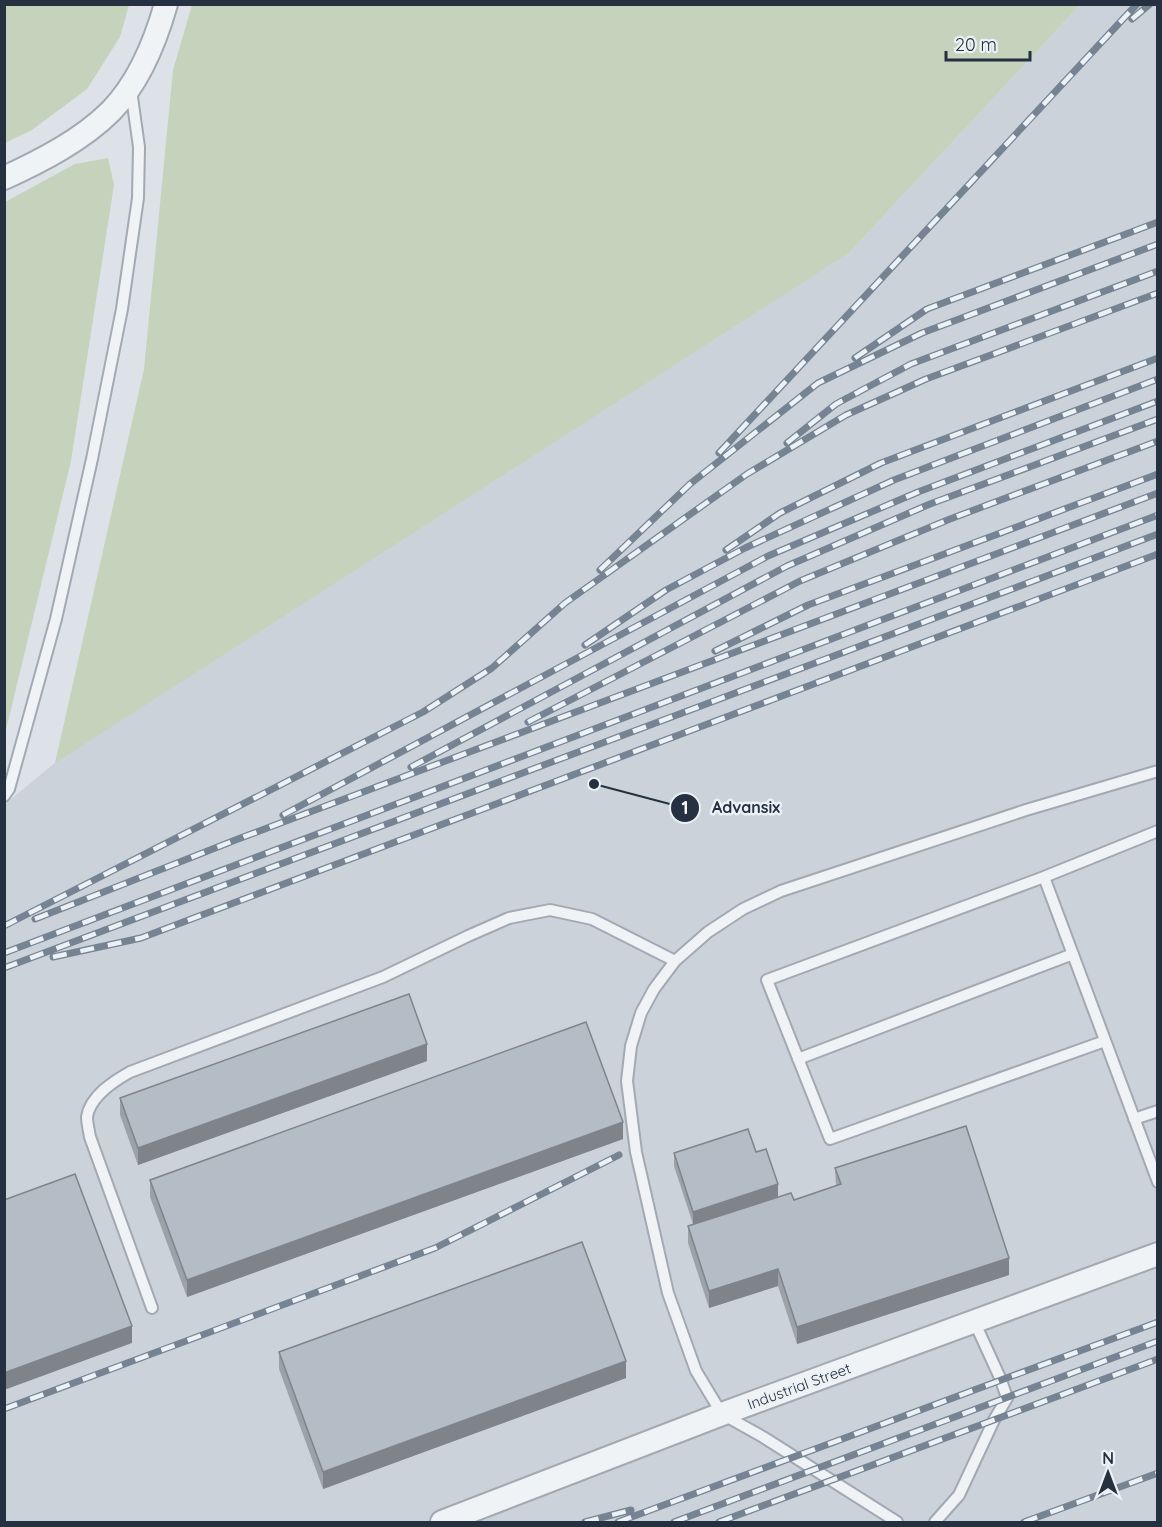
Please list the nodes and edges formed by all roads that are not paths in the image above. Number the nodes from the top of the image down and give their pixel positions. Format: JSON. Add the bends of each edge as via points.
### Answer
{"nodes":[{"id":1,"x":166,"y":4,"type":"edge"},
{"id":2,"x":130,"y":87,"type":"junction"},
{"id":3,"x":4,"y":178,"type":"edge"},
{"id":4,"x":1158,"y":771,"type":"edge"},
{"id":5,"x":4,"y":796,"type":"edge"},
{"id":6,"x":1158,"y":831,"type":"edge"},
{"id":7,"x":1044,"y":878,"type":"junction"},
{"id":8,"x":1073,"y":954,"type":"junction"},
{"id":9,"x":675,"y":961,"type":"junction"},
{"id":10,"x":1105,"y":1041,"type":"junction"},
{"id":11,"x":798,"y":1059,"type":"junction"},
{"id":12,"x":1158,"y":1111,"type":"edge"},
{"id":13,"x":1134,"y":1119,"type":"junction"},
{"id":14,"x":1158,"y":1182,"type":"edge"},
{"id":15,"x":1158,"y":1254,"type":"edge"},
{"id":16,"x":152,"y":1308,"type":"dead end"},
{"id":17,"x":974,"y":1321,"type":"junction"},
{"id":18,"x":722,"y":1414,"type":"junction"},
{"id":19,"x":442,"y":1522,"type":"edge"},
{"id":20,"x":897,"y":1522,"type":"edge"},
{"id":21,"x":935,"y":1522,"type":"edge"}],
"edges":[{"from":1,"to":2,"type":"street","via":[[151,49]]},
{"from":2,"to":3,"type":"street","via":[[85,132],[39,162]]},
{"from":2,"to":5,"type":"lane","via":[[139,147],[138,198],[122,309],[56,619]]},
{"from":4,"to":9,"type":"lane","via":[[780,891],[742,909]]},
{"from":6,"to":7,"type":"lane"},
{"from":7,"to":8,"type":"lane"},
{"from":7,"to":11,"type":"lane","via":[[768,980]]},
{"from":8,"to":10,"type":"lane"},
{"from":8,"to":11,"type":"lane"},
{"from":9,"to":16,"type":"lane","via":[[592,919],[550,910],[509,918],[383,977],[130,1072],[110,1084],[94,1100],[87,1117],[90,1137]]},
{"from":9,"to":18,"type":"lane","via":[[641,1013],[631,1046],[627,1081],[636,1152],[668,1293],[696,1371]]},
{"from":10,"to":11,"type":"lane","via":[[830,1139]]},
{"from":10,"to":13,"type":"lane"},
{"from":12,"to":13,"type":"lane"},
{"from":13,"to":14,"type":"lane"},
{"from":15,"to":17,"type":"street","name":"Industrial Street"},
{"from":17,"to":18,"type":"street","name":"Industrial Street"},
{"from":17,"to":21,"type":"lane","via":[[1007,1398],[959,1495]]},
{"from":18,"to":19,"type":"street","name":"Industrial Street"},
{"from":18,"to":20,"type":"lane"}]}
